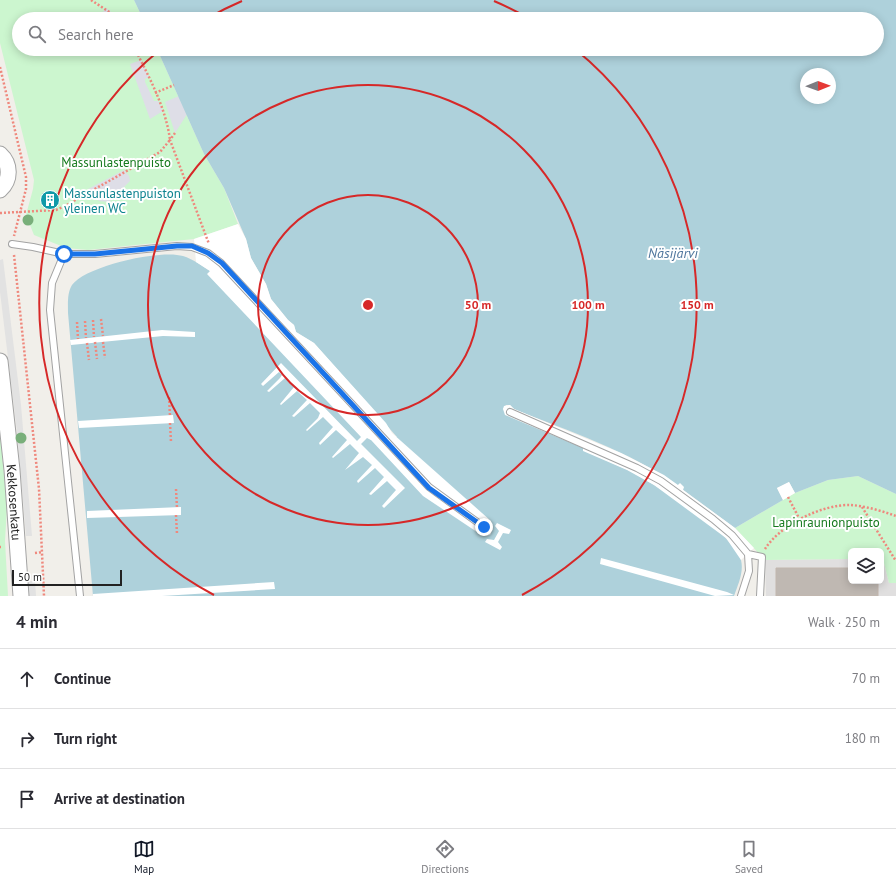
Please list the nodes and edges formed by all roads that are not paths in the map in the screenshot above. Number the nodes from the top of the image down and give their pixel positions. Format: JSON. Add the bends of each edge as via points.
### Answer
{"nodes":[{"id":1,"x":0,"y":154,"type":"edge"},
{"id":2,"x":1,"y":191,"type":"edge"},
{"id":3,"x":12,"y":244,"type":"road end"},
{"id":4,"x":64,"y":254,"type":"junction"},
{"id":5,"x":0,"y":361,"type":"edge"},
{"id":6,"x":510,"y":412,"type":"dead end"},
{"id":7,"x":484,"y":527,"type":"dead end"},
{"id":8,"x":748,"y":554,"type":"junction"},
{"id":9,"x":21,"y":596,"type":"edge"},
{"id":10,"x":80,"y":596,"type":"edge"},
{"id":11,"x":741,"y":596,"type":"edge"},
{"id":12,"x":760,"y":596,"type":"edge"}],
"edges":[{"from":1,"to":2,"type":"street","via":[[8,169],[7,180]]},
{"from":3,"to":4,"type":"lane"},
{"from":4,"to":7,"type":"lane","via":[[95,254],[177,246],[192,246],[208,253],[222,263],[429,488]]},
{"from":4,"to":10,"type":"lane","via":[[52,283],[50,310]]},
{"from":5,"to":9,"type":"street","name":"Kekkosenkatu","via":[[12,470]]},
{"from":6,"to":8,"type":"lane","via":[[638,468],[661,481],[732,535]]},
{"from":8,"to":11,"type":"lane","via":[[749,570]]},
{"from":8,"to":12,"type":"lane","via":[[762,557]]}]}
